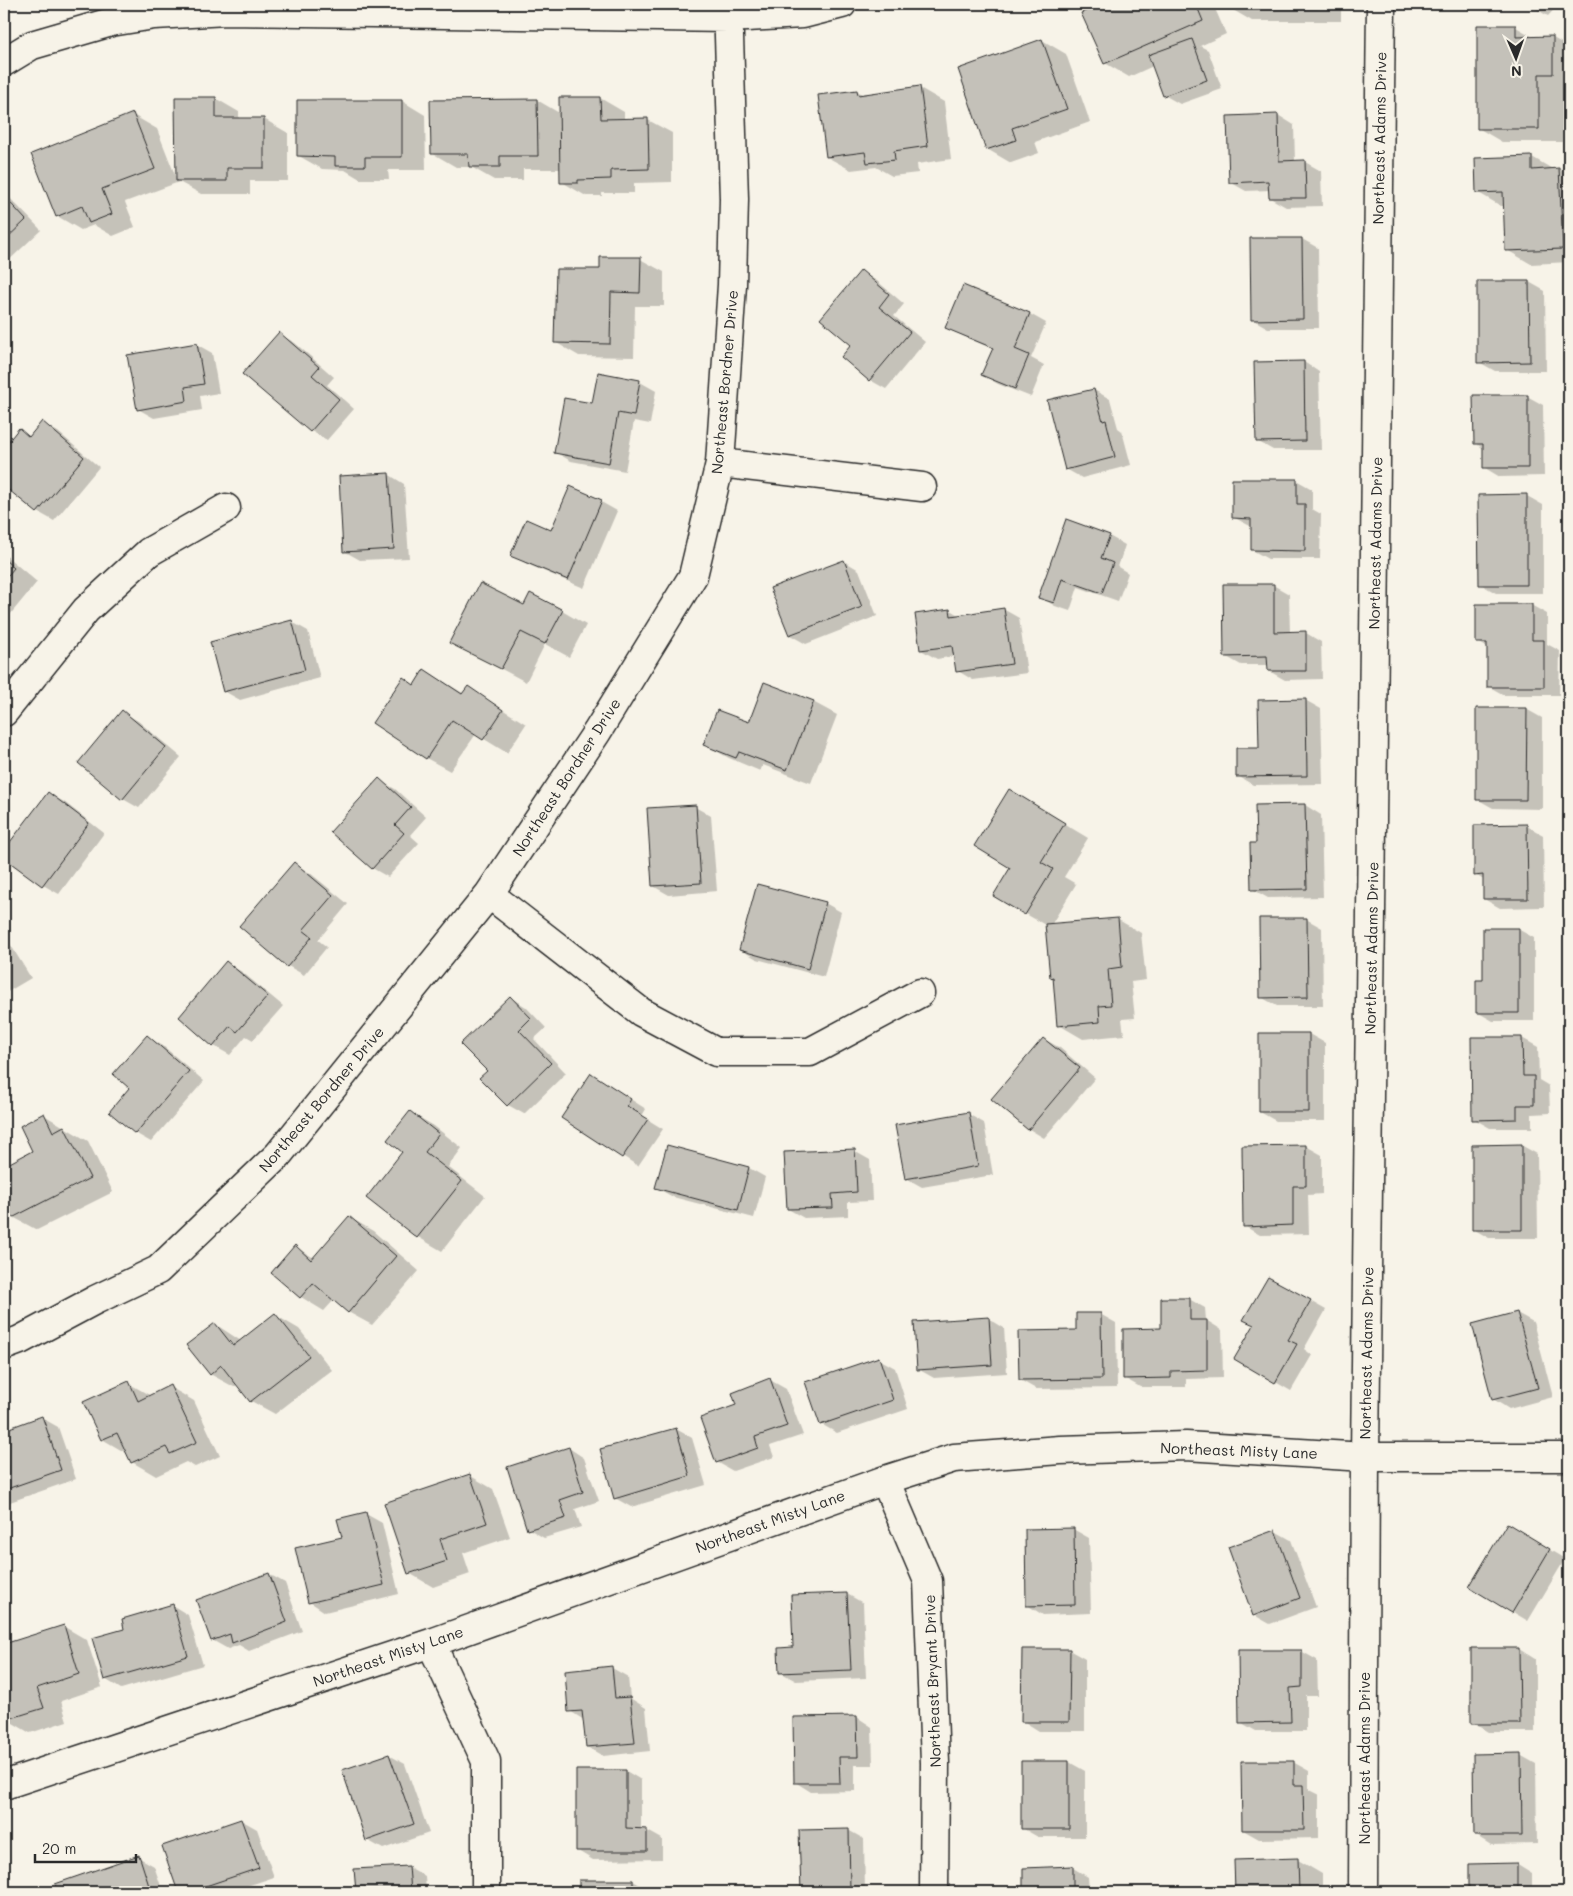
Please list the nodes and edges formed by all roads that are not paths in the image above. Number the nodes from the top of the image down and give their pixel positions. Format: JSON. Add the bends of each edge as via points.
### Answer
{"nodes":[{"id":1,"x":842,"y":4,"type":"edge"},
{"id":2,"x":1381,"y":4,"type":"edge"},
{"id":3,"x":728,"y":11,"type":"edge"},
{"id":4,"x":4,"y":62,"type":"edge"},
{"id":5,"x":720,"y":463,"type":"junction"},
{"id":6,"x":922,"y":487,"type":"dead end"},
{"id":7,"x":226,"y":508,"type":"dead end"},
{"id":8,"x":4,"y":712,"type":"edge"},
{"id":9,"x":489,"y":894,"type":"junction"},
{"id":10,"x":920,"y":993,"type":"dead end"},
{"id":11,"x":4,"y":1346,"type":"edge"},
{"id":12,"x":1365,"y":1457,"type":"junction"},
{"id":13,"x":1569,"y":1458,"type":"edge"},
{"id":14,"x":885,"y":1480,"type":"junction"},
{"id":15,"x":431,"y":1643,"type":"junction"},
{"id":16,"x":4,"y":1785,"type":"edge"},
{"id":17,"x":486,"y":1892,"type":"edge"},
{"id":18,"x":934,"y":1892,"type":"edge"},
{"id":19,"x":1363,"y":1892,"type":"edge"}],
"edges":[{"from":1,"to":3,"type":"street","via":[[803,14]]},
{"from":2,"to":12,"type":"street","name":"Northeast Adams Drive"},
{"from":3,"to":4,"type":"street","via":[[227,11],[154,15],[111,22],[32,45]]},
{"from":3,"to":5,"type":"street","name":"Northeast Bordner Drive","via":[[734,199],[732,285]]},
{"from":5,"to":6,"type":"street"},
{"from":5,"to":9,"type":"street","name":"Northeast Bordner Drive","via":[[693,576],[597,732]]},
{"from":7,"to":8,"type":"street","via":[[149,552],[93,604]]},
{"from":9,"to":10,"type":"street","via":[[641,1012],[716,1052],[810,1052]]},
{"from":9,"to":11,"type":"street","name":"Northeast Bordner Drive","via":[[278,1155],[158,1270]]},
{"from":12,"to":13,"type":"street","name":"Northeast Misty Lane"},
{"from":12,"to":14,"type":"street","name":"Northeast Misty Lane","via":[[1186,1446],[1060,1450],[954,1458]]},
{"from":12,"to":19,"type":"street","name":"Northeast Adams Drive"},
{"from":14,"to":15,"type":"street","name":"Northeast Misty Lane"},
{"from":14,"to":18,"type":"street","name":"Northeast Bryant Drive","via":[[928,1581],[935,1763]]},
{"from":15,"to":16,"type":"street","name":"Northeast Misty Lane"},
{"from":15,"to":17,"type":"street","via":[[486,1761]]}]}
